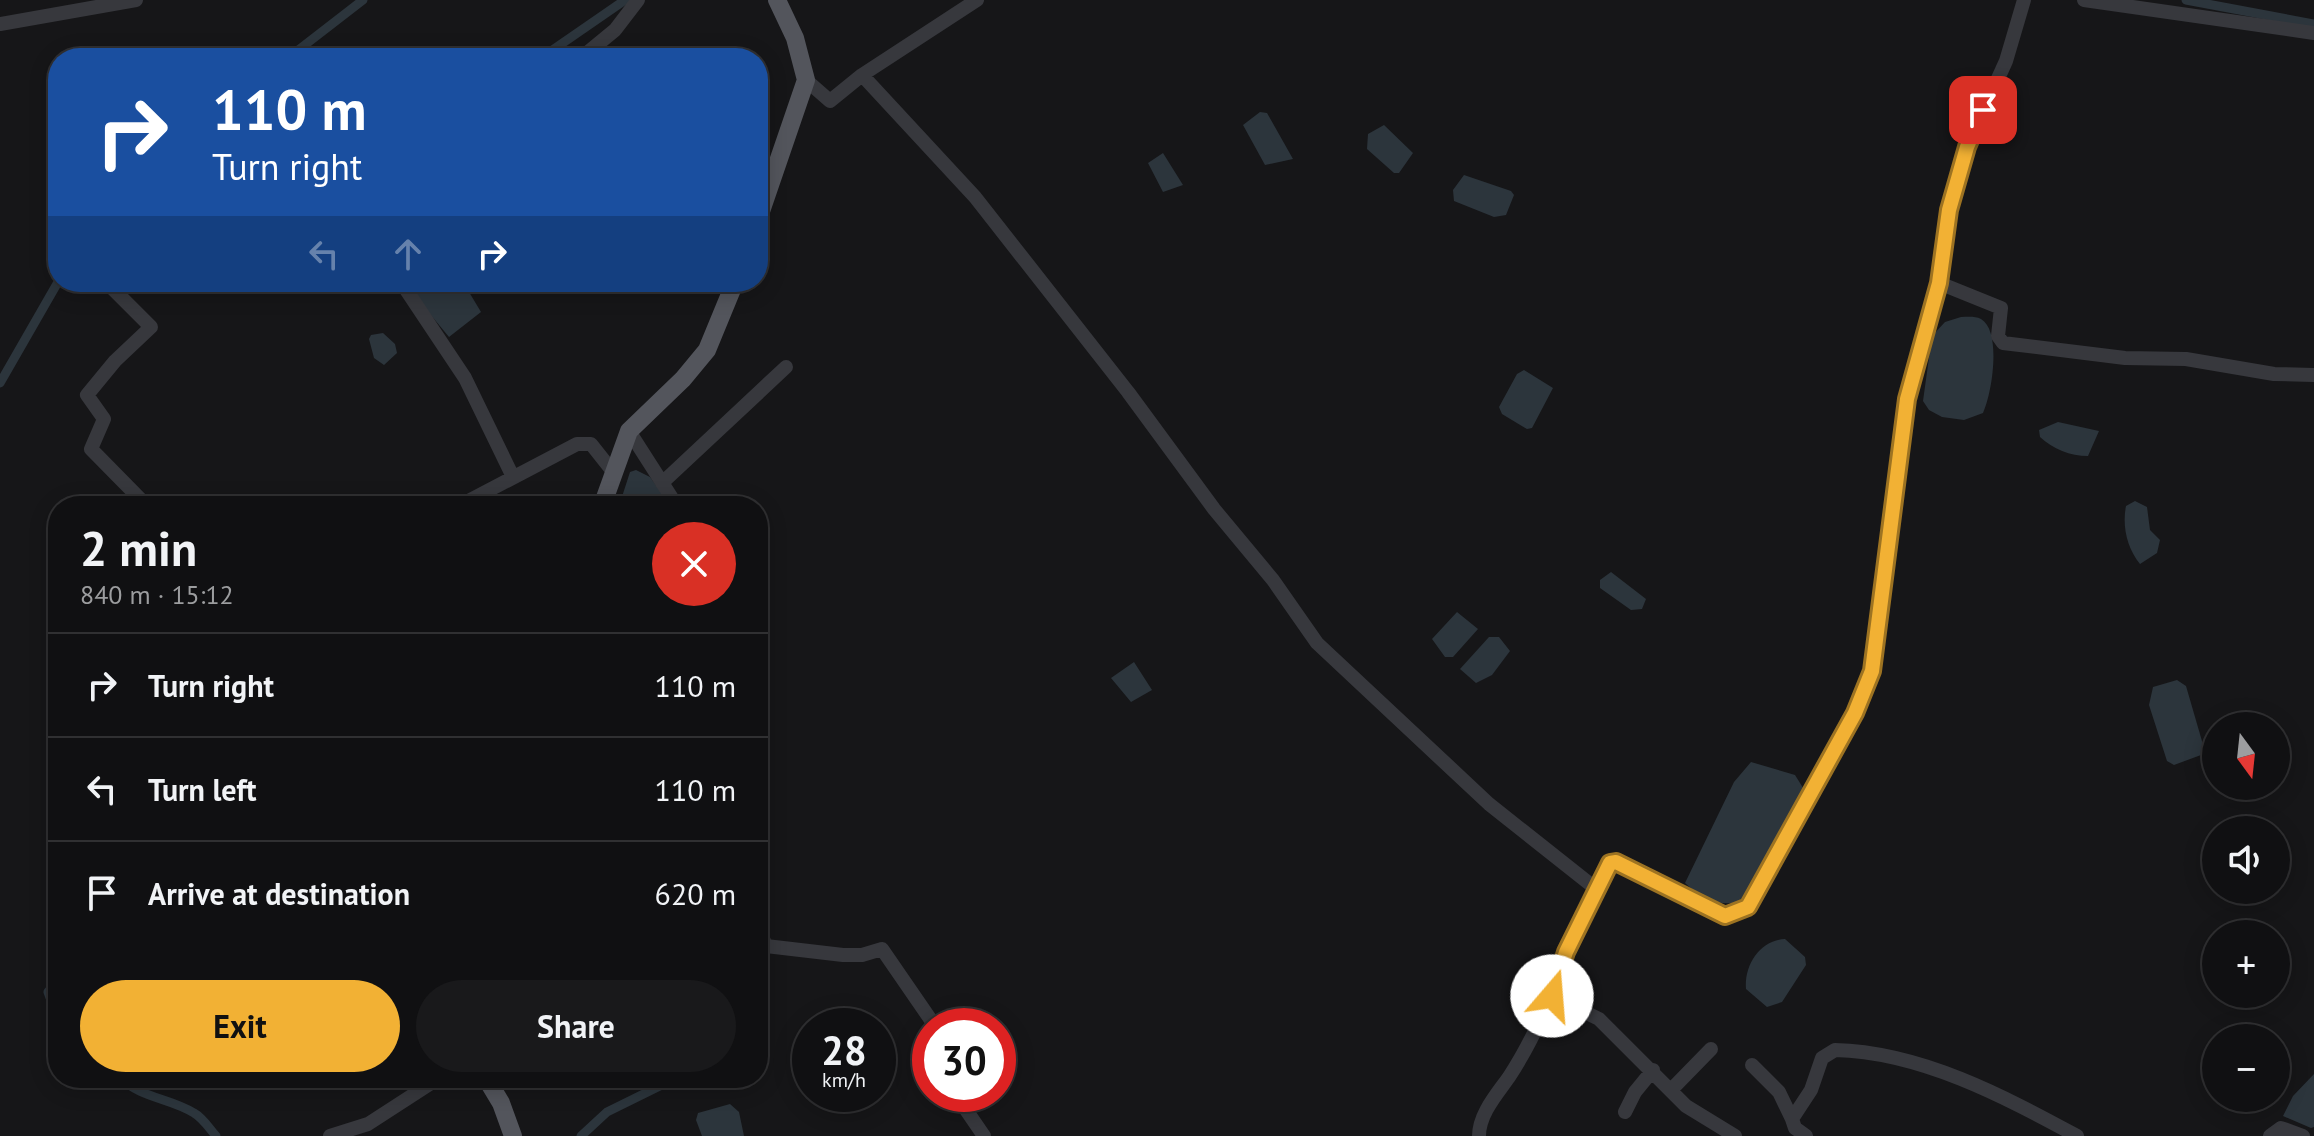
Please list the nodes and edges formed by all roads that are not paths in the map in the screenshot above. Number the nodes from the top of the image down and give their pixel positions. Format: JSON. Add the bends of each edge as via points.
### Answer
{"nodes":[{"id":1,"x":136,"y":0,"type":"edge"},
{"id":2,"x":638,"y":0,"type":"edge"},
{"id":3,"x":777,"y":0,"type":"edge"},
{"id":4,"x":977,"y":0,"type":"edge"},
{"id":5,"x":2024,"y":0,"type":"edge"},
{"id":6,"x":2084,"y":0,"type":"edge"},
{"id":7,"x":0,"y":24,"type":"edge"},
{"id":8,"x":2314,"y":33,"type":"edge"},
{"id":9,"x":593,"y":48,"type":"edge"},
{"id":10,"x":862,"y":75,"type":"junction"},
{"id":11,"x":806,"y":80,"type":"junction"},
{"id":12,"x":768,"y":191,"type":"edge"},
{"id":13,"x":1939,"y":283,"type":"junction"},
{"id":14,"x":116,"y":292,"type":"edge"},
{"id":15,"x":408,"y":292,"type":"edge"},
{"id":16,"x":731,"y":292,"type":"edge"},
{"id":17,"x":786,"y":367,"type":"dead end"},
{"id":18,"x":2314,"y":375,"type":"edge"},
{"id":19,"x":629,"y":431,"type":"junction"},
{"id":20,"x":614,"y":473,"type":"junction"},
{"id":21,"x":513,"y":477,"type":"junction"},
{"id":22,"x":662,"y":483,"type":"junction"},
{"id":23,"x":137,"y":496,"type":"edge"},
{"id":24,"x":478,"y":496,"type":"edge"},
{"id":25,"x":606,"y":496,"type":"edge"},
{"id":26,"x":670,"y":496,"type":"edge"},
{"id":27,"x":1595,"y":888,"type":"junction"},
{"id":28,"x":768,"y":946,"type":"edge"},
{"id":29,"x":1552,"y":996,"type":"junction"},
{"id":30,"x":923,"y":1008,"type":"edge"},
{"id":31,"x":1711,"y":1049,"type":"dead end"},
{"id":32,"x":1752,"y":1065,"type":"dead end"},
{"id":33,"x":1653,"y":1070,"type":"junction"},
{"id":34,"x":424,"y":1088,"type":"edge"},
{"id":35,"x":492,"y":1088,"type":"edge"},
{"id":36,"x":1671,"y":1090,"type":"junction"},
{"id":37,"x":968,"y":1112,"type":"edge"},
{"id":38,"x":1625,"y":1112,"type":"dead end"},
{"id":39,"x":1792,"y":1119,"type":"junction"},
{"id":40,"x":330,"y":1136,"type":"edge"},
{"id":41,"x":513,"y":1136,"type":"edge"},
{"id":42,"x":984,"y":1136,"type":"edge"},
{"id":43,"x":1479,"y":1136,"type":"edge"},
{"id":44,"x":1735,"y":1136,"type":"edge"},
{"id":45,"x":1806,"y":1136,"type":"edge"},
{"id":46,"x":2077,"y":1136,"type":"edge"},
{"id":47,"x":2270,"y":1136,"type":"edge"},
{"id":48,"x":2303,"y":1136,"type":"edge"}],
"edges":[{"from":1,"to":7,"type":"street"},
{"from":2,"to":9,"type":"street"},
{"from":3,"to":11,"type":"main road"},
{"from":4,"to":10,"type":"street"},
{"from":5,"to":13,"type":"street","via":[[2006,61],[1967,147],[1949,210]]},
{"from":6,"to":8,"type":"street"},
{"from":10,"to":11,"type":"street","via":[[830,101]]},
{"from":10,"to":27,"type":"street","via":[[975,197],[1317,643],[1489,804]]},
{"from":11,"to":12,"type":"main road"},
{"from":13,"to":18,"type":"street","via":[[2001,308],[1998,336],[2003,343]]},
{"from":13,"to":27,"type":"street","via":[[1907,399],[1872,671],[1855,713],[1752,901],[1725,916],[1612,862]]},
{"from":14,"to":23,"type":"street","via":[[151,327],[87,395],[104,419],[91,449]]},
{"from":15,"to":21,"type":"street","via":[[465,378]]},
{"from":16,"to":19,"type":"main road","via":[[707,350]]},
{"from":17,"to":22,"type":"street"},
{"from":19,"to":20,"type":"main road"},
{"from":19,"to":22,"type":"street"},
{"from":20,"to":21,"type":"street","via":[[591,444],[577,444]]},
{"from":20,"to":25,"type":"main road"},
{"from":21,"to":24,"type":"street"},
{"from":22,"to":26,"type":"street"},
{"from":27,"to":29,"type":"street"},
{"from":28,"to":30,"type":"street","via":[[843,955],[882,949]]},
{"from":29,"to":33,"type":"street","via":[[1599,1019]]},
{"from":29,"to":43,"type":"street","via":[[1487,1109]]},
{"from":31,"to":36,"type":"street"},
{"from":32,"to":39,"type":"street","via":[[1779,1092]]},
{"from":33,"to":36,"type":"street"},
{"from":33,"to":38,"type":"street"},
{"from":34,"to":40,"type":"street","via":[[368,1124]]},
{"from":35,"to":41,"type":"main road"},
{"from":36,"to":44,"type":"street","via":[[1686,1106]]},
{"from":37,"to":42,"type":"street"},
{"from":39,"to":45,"type":"street"},
{"from":39,"to":46,"type":"street","via":[[1811,1090],[1822,1058],[1835,1050],[1850,1050],[1905,1061],[2003,1095]]},
{"from":47,"to":48,"type":"street","via":[[2281,1128]]}]}
